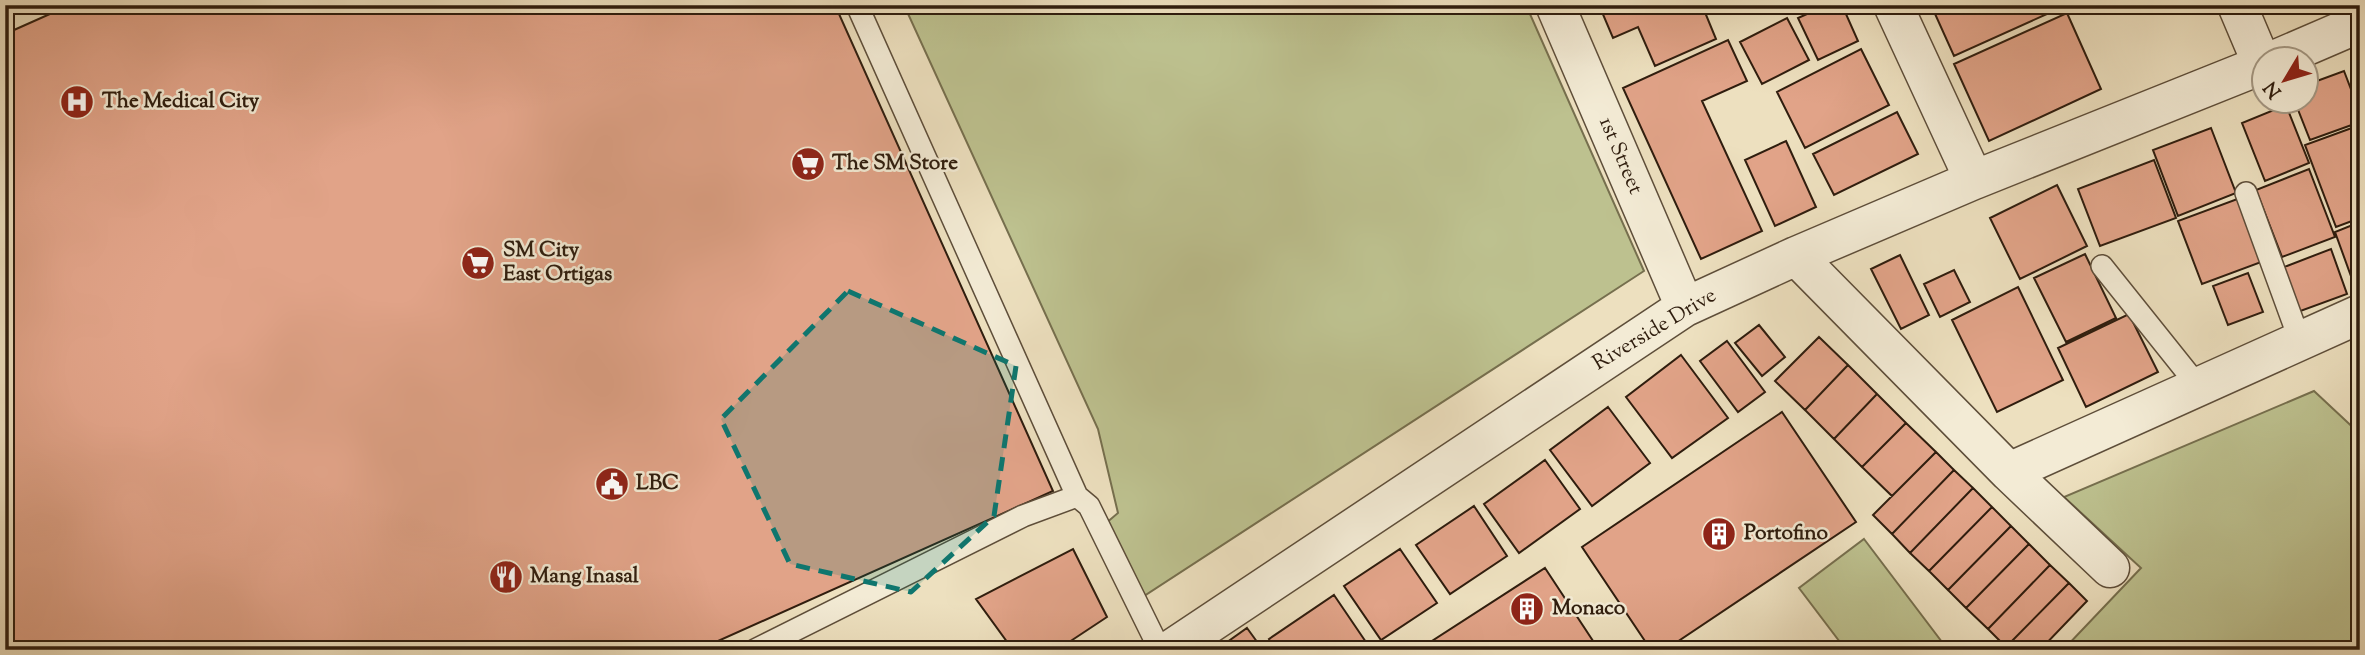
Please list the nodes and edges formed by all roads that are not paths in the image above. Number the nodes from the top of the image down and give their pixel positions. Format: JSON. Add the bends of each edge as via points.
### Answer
{"nodes":[{"id":1,"x":857,"y":5,"type":"edge"},
{"id":2,"x":1555,"y":5,"type":"edge"},
{"id":3,"x":1893,"y":5,"type":"edge"},
{"id":4,"x":2237,"y":5,"type":"edge"},
{"id":5,"x":2360,"y":23,"type":"edge"},
{"id":6,"x":2258,"y":46,"type":"edge"},
{"id":7,"x":2307,"y":46,"type":"edge"},
{"id":8,"x":2250,"y":70,"type":"edge"},
{"id":9,"x":1974,"y":180,"type":"junction"},
{"id":10,"x":2246,"y":193,"type":"dead end"},
{"id":11,"x":1796,"y":256,"type":"junction"},
{"id":12,"x":2102,"y":266,"type":"dead end"},
{"id":13,"x":1685,"y":307,"type":"junction"},
{"id":14,"x":2360,"y":314,"type":"edge"},
{"id":15,"x":2300,"y":341,"type":"junction"},
{"id":16,"x":2198,"y":386,"type":"junction"},
{"id":17,"x":2009,"y":471,"type":"junction"},
{"id":18,"x":1077,"y":496,"type":"junction"},
{"id":19,"x":2110,"y":568,"type":"dead end"},
{"id":20,"x":755,"y":650,"type":"edge"},
{"id":21,"x":1160,"y":650,"type":"edge"},
{"id":22,"x":1170,"y":650,"type":"edge"}],
"edges":[{"from":1,"to":18,"type":"lane"},
{"from":2,"to":13,"type":"street","name":"1st Street"},
{"from":3,"to":9,"type":"street"},
{"from":4,"to":6,"type":"street"},
{"from":5,"to":7,"type":"street","name":"Riverside Drive"},
{"from":8,"to":9,"type":"street","name":"Riverside Drive"},
{"from":9,"to":11,"type":"street","name":"Riverside Drive"},
{"from":10,"to":15,"type":"lane"},
{"from":11,"to":13,"type":"street","name":"Riverside Drive"},
{"from":11,"to":17,"type":"street"},
{"from":12,"to":16,"type":"lane"},
{"from":13,"to":22,"type":"street","name":"Riverside Drive"},
{"from":14,"to":15,"type":"street"},
{"from":15,"to":16,"type":"street"},
{"from":16,"to":17,"type":"street"},
{"from":17,"to":19,"type":"street"},
{"from":18,"to":20,"type":"lane","via":[[1023,516]]},
{"from":18,"to":21,"type":"lane","via":[[1089,506]]}]}
